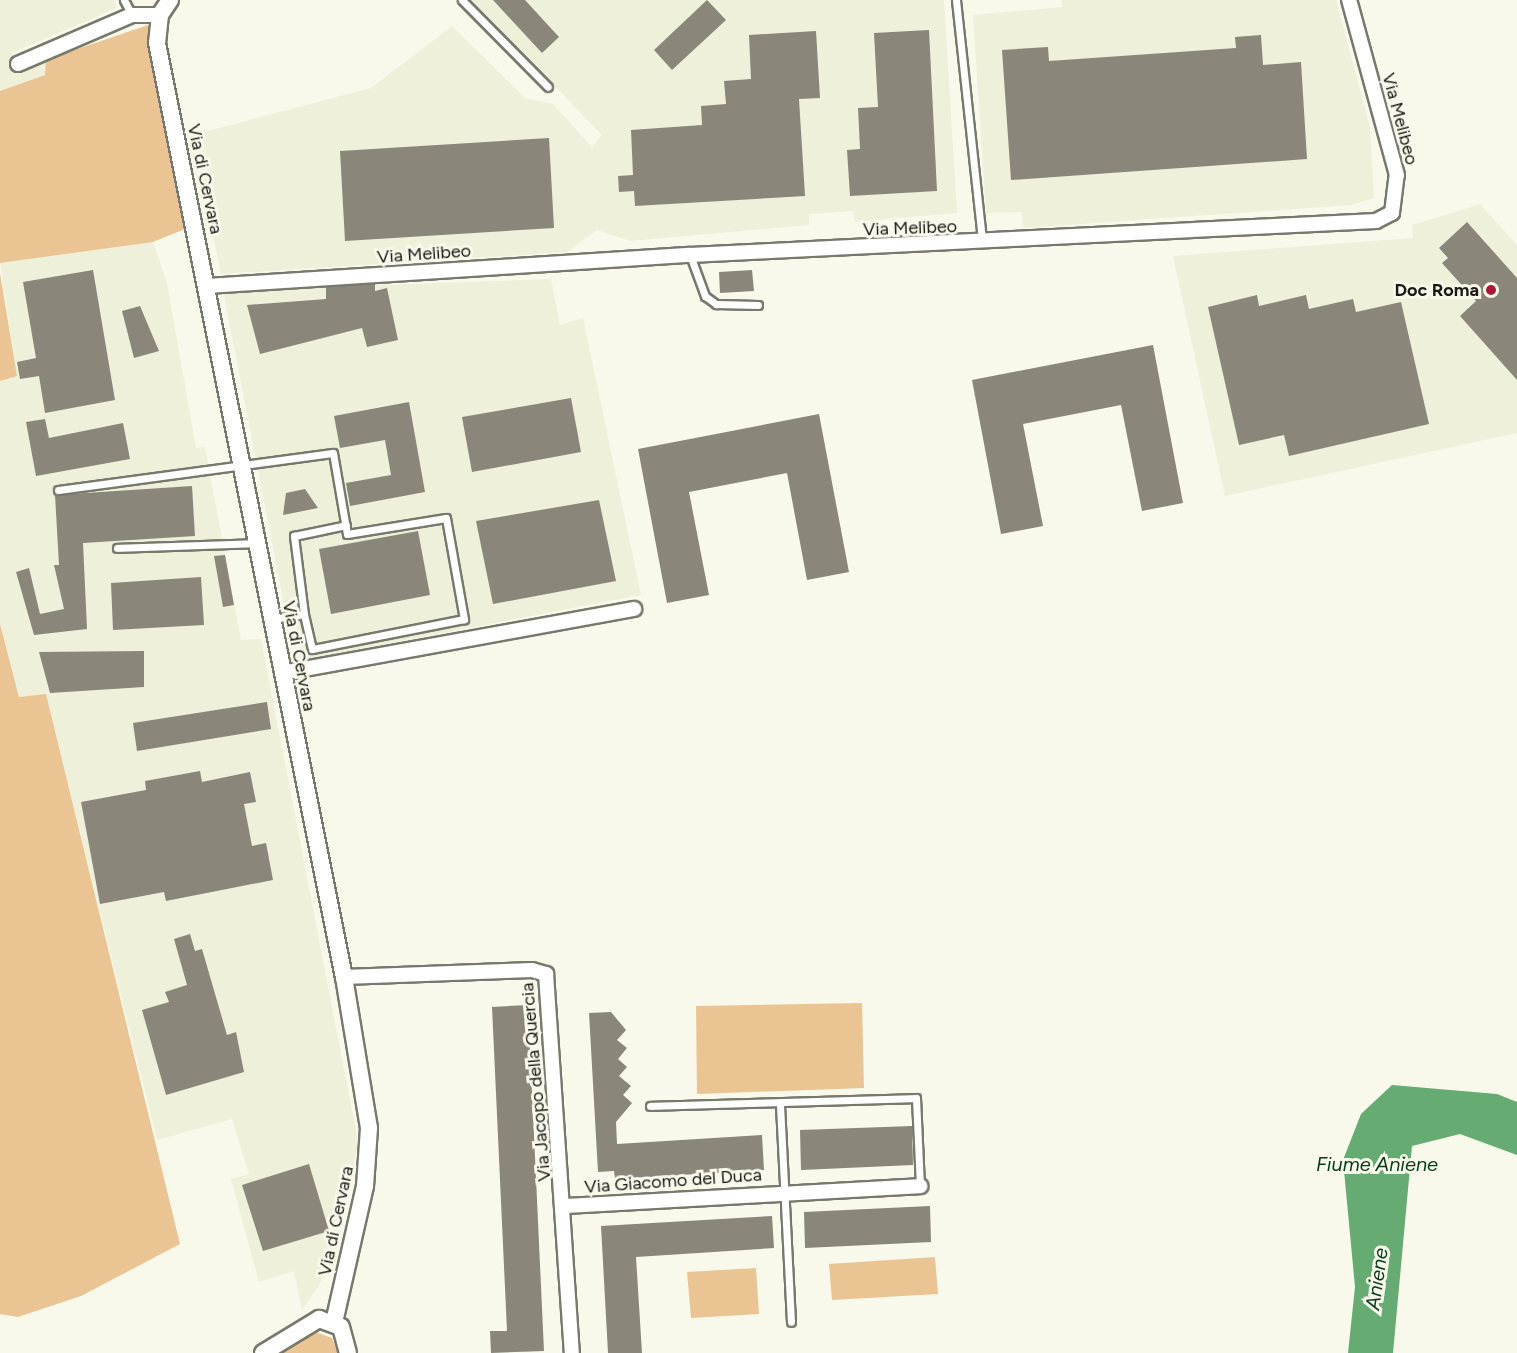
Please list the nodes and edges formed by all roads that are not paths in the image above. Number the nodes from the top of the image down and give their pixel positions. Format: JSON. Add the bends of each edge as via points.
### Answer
{"nodes":[{"id":1,"x":124,"y":0,"type":"edge"},
{"id":2,"x":170,"y":0,"type":"edge"},
{"id":3,"x":462,"y":0,"type":"edge"},
{"id":4,"x":956,"y":0,"type":"edge"},
{"id":5,"x":1349,"y":0,"type":"edge"},
{"id":6,"x":132,"y":15,"type":"junction"},
{"id":7,"x":160,"y":15,"type":"junction"},
{"id":8,"x":18,"y":64,"type":"dead end"},
{"id":9,"x":548,"y":87,"type":"dead end"},
{"id":10,"x":982,"y":243,"type":"junction"},
{"id":11,"x":690,"y":255,"type":"junction"},
{"id":12,"x":207,"y":286,"type":"junction"},
{"id":13,"x":758,"y":305,"type":"dead end"},
{"id":14,"x":243,"y":469,"type":"junction"},
{"id":15,"x":58,"y":490,"type":"dead end"},
{"id":16,"x":346,"y":525,"type":"junction"},
{"id":17,"x":257,"y":543,"type":"junction"},
{"id":18,"x":117,"y":548,"type":"dead end"},
{"id":19,"x":634,"y":609,"type":"dead end"},
{"id":20,"x":304,"y":614,"type":"junction"},
{"id":21,"x":272,"y":620,"type":"junction"},
{"id":22,"x":282,"y":673,"type":"junction"},
{"id":23,"x":344,"y":977,"type":"junction"},
{"id":24,"x":780,"y":1105,"type":"junction"},
{"id":25,"x":650,"y":1106,"type":"dead end"},
{"id":26,"x":920,"y":1186,"type":"joint"},
{"id":27,"x":784,"y":1193,"type":"junction"},
{"id":28,"x":564,"y":1206,"type":"junction"},
{"id":29,"x":334,"y":1322,"type":"junction"},
{"id":30,"x":791,"y":1322,"type":"dead end"},
{"id":31,"x":269,"y":1352,"type":"edge"},
{"id":32,"x":348,"y":1353,"type":"edge"},
{"id":33,"x":572,"y":1353,"type":"edge"}],
"edges":[{"from":1,"to":6,"type":"lane"},
{"from":2,"to":7,"type":"street","name":"Via di Cervara"},
{"from":3,"to":9,"type":"lane"},
{"from":4,"to":10,"type":"lane"},
{"from":5,"to":10,"type":"street","name":"Via Melibeo","via":[[1397,175],[1392,213],[1376,221]]},
{"from":6,"to":7,"type":"street"},
{"from":6,"to":8,"type":"street"},
{"from":7,"to":12,"type":"street","name":"Via di Cervara","via":[[157,43]]},
{"from":10,"to":11,"type":"street","name":"Via Melibeo"},
{"from":11,"to":12,"type":"street","name":"Via Melibeo"},
{"from":11,"to":13,"type":"lane","via":[[696,279],[711,300]]},
{"from":12,"to":14,"type":"street","name":"Via di Cervara"},
{"from":14,"to":15,"type":"lane"},
{"from":14,"to":16,"type":"lane","via":[[333,453]]},
{"from":14,"to":17,"type":"street","name":"Via di Cervara"},
{"from":16,"to":20,"type":"lane","via":[[294,536]]},
{"from":16,"to":20,"type":"lane","via":[[347,534],[446,518],[464,619],[312,649]]},
{"from":17,"to":18,"type":"lane"},
{"from":17,"to":21,"type":"street","name":"Via di Cervara"},
{"from":19,"to":22,"type":"street"},
{"from":20,"to":21,"type":"lane"},
{"from":21,"to":22,"type":"street","name":"Via di Cervara"},
{"from":22,"to":23,"type":"street","name":"Via di Cervara"},
{"from":23,"to":28,"type":"street","name":"Via Jacopo della Quercia","via":[[532,970],[546,974]]},
{"from":23,"to":29,"type":"street","name":"Via di Cervara","via":[[370,1157]]},
{"from":24,"to":25,"type":"lane","name":"Via Giacomo del Duca"},
{"from":24,"to":26,"type":"lane","name":"Via Giacomo del Duca","via":[[916,1098]]},
{"from":24,"to":27,"type":"lane","name":"Via Giacomo del Duca"},
{"from":26,"to":27,"type":"street","name":"Via Giacomo del Duca"},
{"from":27,"to":28,"type":"street","name":"Via Giacomo del Duca"},
{"from":27,"to":30,"type":"lane","name":"Via Giacomo del Duca"},
{"from":28,"to":33,"type":"street","name":"Via Jacopo della Quercia"},
{"from":29,"to":31,"type":"street","via":[[314,1320]]},
{"from":29,"to":32,"type":"street","via":[[344,1332]]}]}
